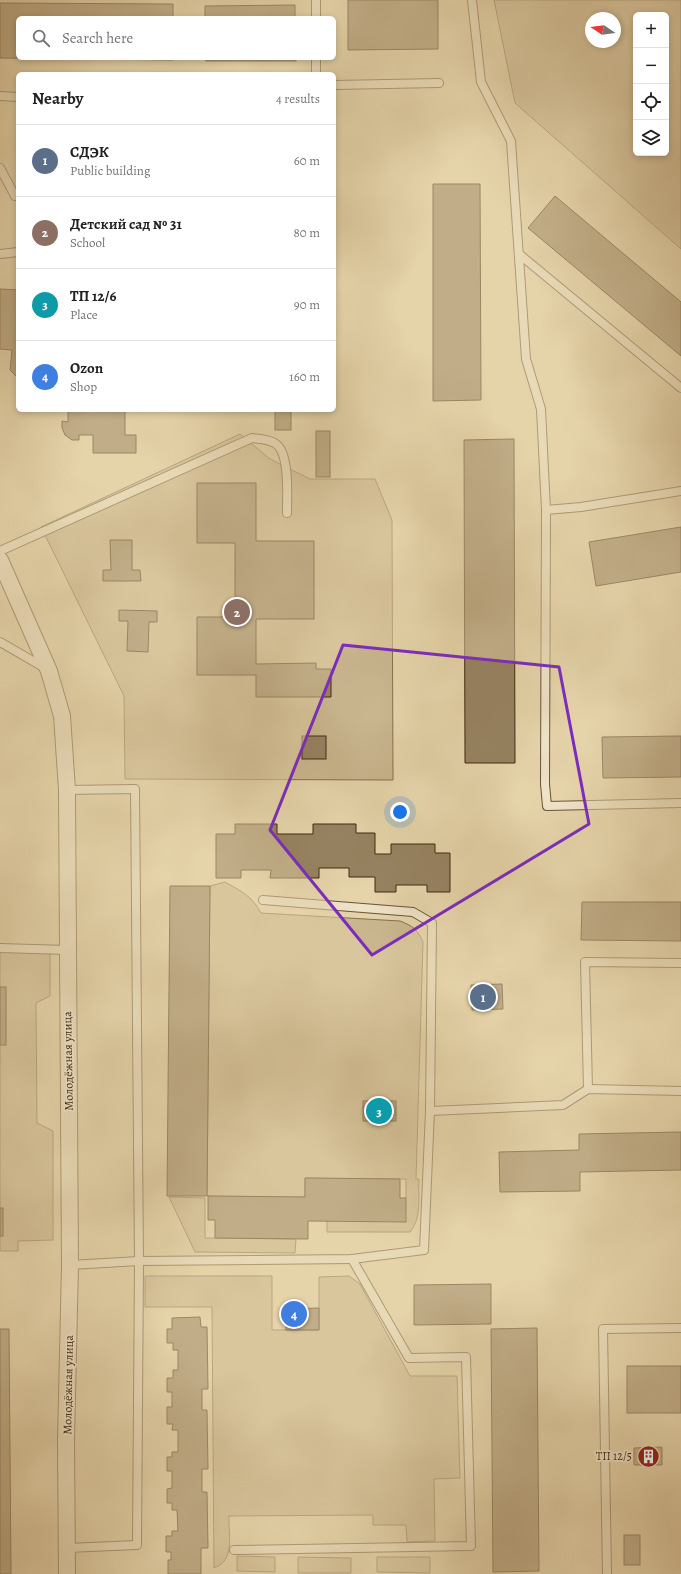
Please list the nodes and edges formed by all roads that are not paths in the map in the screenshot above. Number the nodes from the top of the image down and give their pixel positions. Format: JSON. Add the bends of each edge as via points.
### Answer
{"nodes":[{"id":1,"x":316,"y":0,"type":"edge"},
{"id":2,"x":472,"y":0,"type":"edge"},
{"id":3,"x":316,"y":16,"type":"edge"},
{"id":4,"x":316,"y":60,"type":"edge"},
{"id":5,"x":316,"y":72,"type":"edge"},
{"id":6,"x":439,"y":83,"type":"dead end"},
{"id":7,"x":336,"y":85,"type":"edge"},
{"id":8,"x":0,"y":96,"type":"edge"},
{"id":9,"x":16,"y":97,"type":"edge"},
{"id":10,"x":0,"y":168,"type":"edge"},
{"id":11,"x":15,"y":196,"type":"dead end"},
{"id":12,"x":16,"y":252,"type":"edge"},
{"id":13,"x":0,"y":254,"type":"edge"},
{"id":14,"x":520,"y":254,"type":"junction"},
{"id":15,"x":681,"y":388,"type":"edge"},
{"id":16,"x":681,"y":491,"type":"edge"},
{"id":17,"x":546,"y":510,"type":"junction"},
{"id":18,"x":287,"y":512,"type":"dead end"},
{"id":19,"x":0,"y":552,"type":"edge"},
{"id":20,"x":0,"y":560,"type":"edge"},
{"id":21,"x":0,"y":642,"type":"edge"},
{"id":22,"x":49,"y":671,"type":"junction"},
{"id":23,"x":67,"y":790,"type":"junction"},
{"id":24,"x":681,"y":803,"type":"edge"},
{"id":25,"x":264,"y":900,"type":"dead end"},
{"id":26,"x":0,"y":948,"type":"edge"},
{"id":27,"x":67,"y":950,"type":"junction"},
{"id":28,"x":681,"y":962,"type":"edge"},
{"id":29,"x":588,"y":1089,"type":"junction"},
{"id":30,"x":681,"y":1091,"type":"edge"},
{"id":31,"x":430,"y":1111,"type":"junction"},
{"id":32,"x":352,"y":1259,"type":"junction"},
{"id":33,"x":139,"y":1261,"type":"junction"},
{"id":34,"x":70,"y":1264,"type":"junction"},
{"id":35,"x":681,"y":1328,"type":"edge"},
{"id":36,"x":67,"y":1548,"type":"junction"},
{"id":37,"x":234,"y":1550,"type":"dead end"},
{"id":38,"x":67,"y":1574,"type":"edge"},
{"id":39,"x":607,"y":1574,"type":"edge"}],
"edges":[{"from":1,"to":3,"type":"lane"},
{"from":2,"to":14,"type":"lane","via":[[481,82],[511,141]]},
{"from":4,"to":5,"type":"lane"},
{"from":6,"to":7,"type":"lane"},
{"from":8,"to":9,"type":"lane"},
{"from":10,"to":11,"type":"lane"},
{"from":12,"to":13,"type":"lane"},
{"from":14,"to":15,"type":"lane"},
{"from":14,"to":17,"type":"lane","via":[[526,359],[541,409]]},
{"from":16,"to":17,"type":"lane"},
{"from":17,"to":24,"type":"lane","via":[[547,806]]},
{"from":18,"to":19,"type":"lane","via":[[287,476],[282,452],[276,444],[252,438]]},
{"from":20,"to":22,"type":"street","name":"Молодёжная улица"},
{"from":21,"to":22,"type":"lane"},
{"from":22,"to":23,"type":"street","name":"Молодёжная улица","via":[[62,716]]},
{"from":23,"to":27,"type":"street","name":"Молодёжная улица"},
{"from":23,"to":33,"type":"lane","via":[[135,790]]},
{"from":25,"to":31,"type":"lane","via":[[413,912],[432,923]]},
{"from":26,"to":27,"type":"lane"},
{"from":27,"to":34,"type":"street","name":"Молодёжная улица"},
{"from":28,"to":29,"type":"lane","via":[[585,962]]},
{"from":29,"to":30,"type":"lane"},
{"from":29,"to":31,"type":"lane","via":[[563,1105]]},
{"from":31,"to":32,"type":"lane","via":[[424,1250]]},
{"from":32,"to":33,"type":"lane"},
{"from":32,"to":37,"type":"lane","via":[[409,1358],[466,1357],[472,1546]]},
{"from":33,"to":34,"type":"lane"},
{"from":33,"to":36,"type":"lane","via":[[137,1545]]},
{"from":34,"to":36,"type":"street","name":"Молодёжная улица","via":[[66,1440]]},
{"from":35,"to":39,"type":"lane","via":[[603,1329]]},
{"from":36,"to":38,"type":"street","name":"Молодёжная улица"}]}
